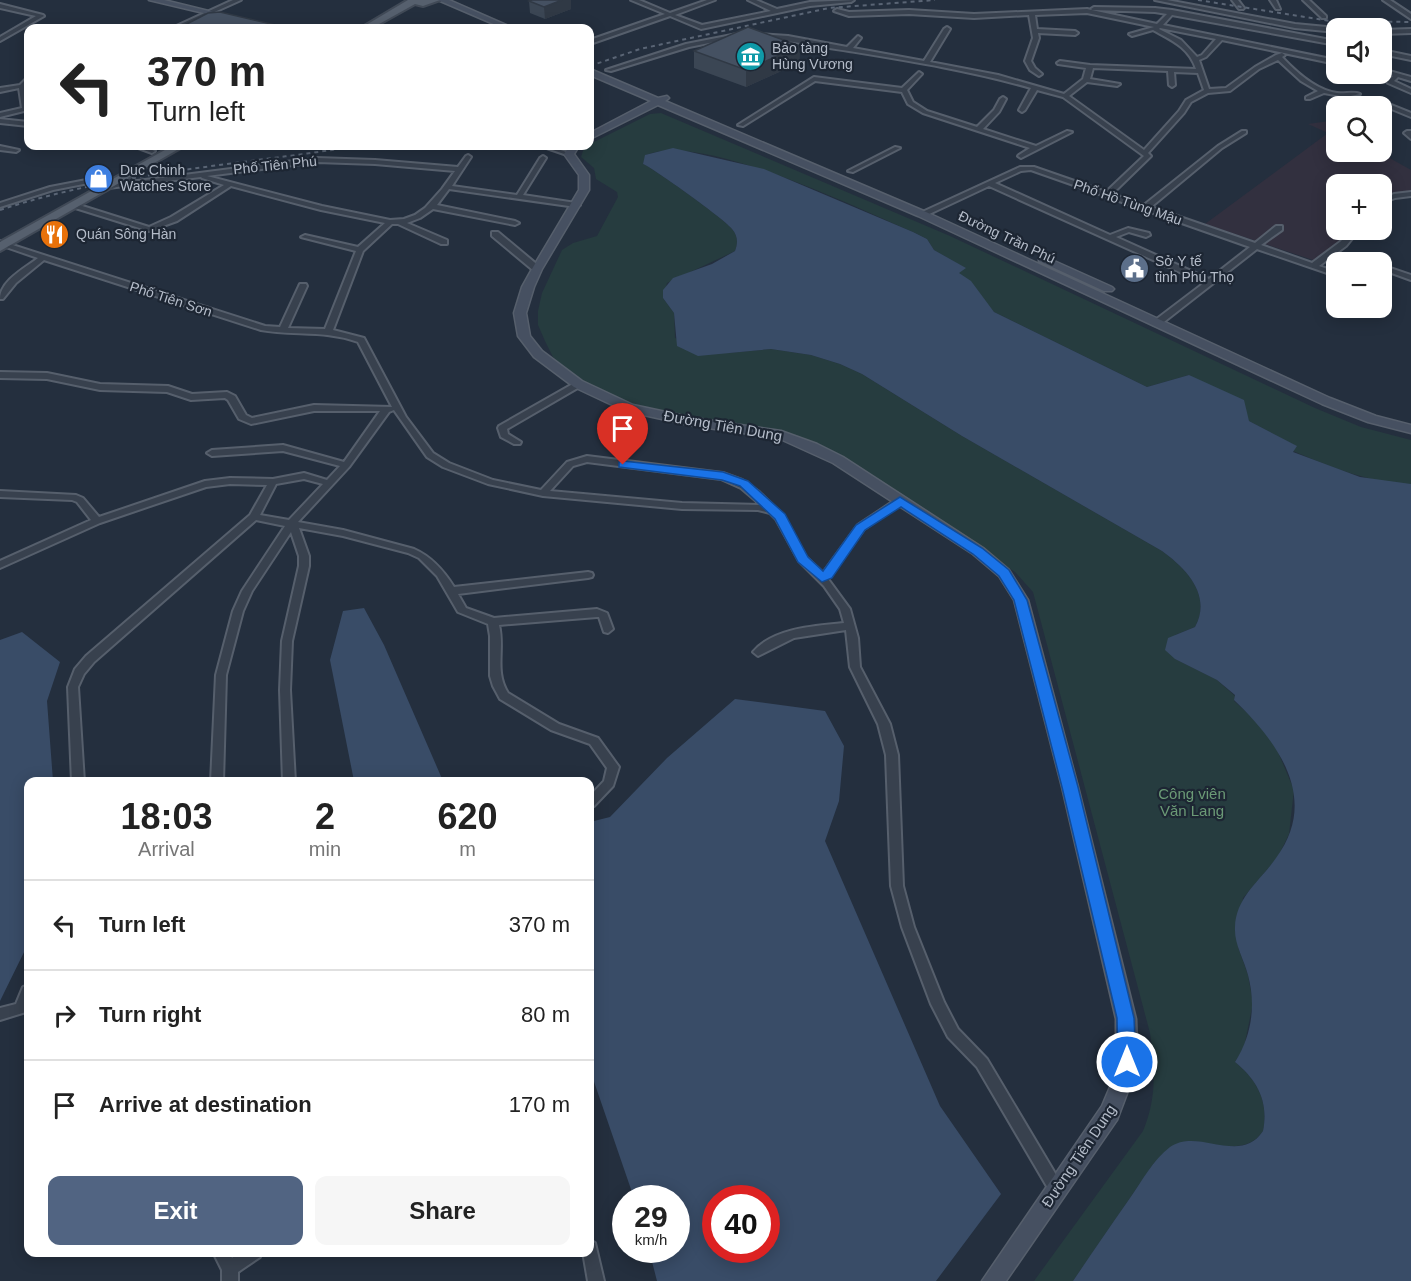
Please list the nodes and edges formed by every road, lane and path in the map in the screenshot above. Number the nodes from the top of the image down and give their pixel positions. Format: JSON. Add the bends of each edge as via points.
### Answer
{"nodes":[{"id":1,"x":153,"y":0,"type":"edge"},
{"id":2,"x":226,"y":0,"type":"edge"},
{"id":3,"x":238,"y":0,"type":"edge"},
{"id":4,"x":398,"y":0,"type":"edge"},
{"id":5,"x":436,"y":0,"type":"edge"},
{"id":6,"x":442,"y":0,"type":"edge"},
{"id":7,"x":634,"y":0,"type":"edge"},
{"id":8,"x":710,"y":0,"type":"edge"},
{"id":9,"x":751,"y":0,"type":"edge"},
{"id":10,"x":803,"y":0,"type":"edge"},
{"id":11,"x":851,"y":0,"type":"edge"},
{"id":12,"x":1158,"y":0,"type":"edge"},
{"id":13,"x":1235,"y":0,"type":"edge"},
{"id":14,"x":1273,"y":0,"type":"edge"},
{"id":15,"x":1306,"y":0,"type":"edge"},
{"id":16,"x":1386,"y":0,"type":"edge"},
{"id":17,"x":413,"y":1,"type":"edge"},
{"id":18,"x":423,"y":3,"type":"junction"},
{"id":19,"x":810,"y":4,"type":"junction"},
{"id":20,"x":0,"y":6,"type":"edge"},
{"id":21,"x":1241,"y":8,"type":"dead end"},
{"id":22,"x":1278,"y":8,"type":"dead end"},
{"id":23,"x":837,"y":10,"type":"dead end"},
{"id":24,"x":777,"y":11,"type":"junction"},
{"id":25,"x":1087,"y":11,"type":"junction"},
{"id":26,"x":1172,"y":12,"type":"junction"},
{"id":27,"x":204,"y":14,"type":"junction"},
{"id":28,"x":670,"y":14,"type":"junction"},
{"id":29,"x":1032,"y":14,"type":"junction"},
{"id":30,"x":1324,"y":17,"type":"dead end"},
{"id":31,"x":1411,"y":17,"type":"edge"},
{"id":32,"x":234,"y":18,"type":"edge"},
{"id":33,"x":384,"y":18,"type":"junction"},
{"id":34,"x":27,"y":24,"type":"edge"},
{"id":35,"x":183,"y":24,"type":"edge"},
{"id":36,"x":373,"y":24,"type":"edge"},
{"id":37,"x":388,"y":24,"type":"edge"},
{"id":38,"x":477,"y":24,"type":"edge"},
{"id":39,"x":499,"y":24,"type":"edge"},
{"id":40,"x":24,"y":26,"type":"edge"},
{"id":41,"x":1155,"y":27,"type":"junction"},
{"id":42,"x":947,"y":29,"type":"dead end"},
{"id":43,"x":1326,"y":29,"type":"edge"},
{"id":44,"x":1411,"y":31,"type":"edge"},
{"id":45,"x":1035,"y":32,"type":"junction"},
{"id":46,"x":1392,"y":32,"type":"edge"},
{"id":47,"x":1075,"y":33,"type":"dead end"},
{"id":48,"x":1132,"y":34,"type":"dead end"},
{"id":49,"x":1293,"y":36,"type":"junction"},
{"id":50,"x":1302,"y":37,"type":"junction"},
{"id":51,"x":858,"y":38,"type":"dead end"},
{"id":52,"x":0,"y":39,"type":"edge"},
{"id":53,"x":1219,"y":40,"type":"junction"},
{"id":54,"x":594,"y":41,"type":"edge"},
{"id":55,"x":1326,"y":41,"type":"edge"},
{"id":56,"x":848,"y":50,"type":"junction"},
{"id":57,"x":1283,"y":54,"type":"junction"},
{"id":58,"x":1392,"y":54,"type":"edge"},
{"id":59,"x":1411,"y":58,"type":"edge"},
{"id":60,"x":1196,"y":59,"type":"junction"},
{"id":61,"x":1326,"y":60,"type":"edge"},
{"id":62,"x":926,"y":63,"type":"junction"},
{"id":63,"x":1060,"y":63,"type":"dead end"},
{"id":64,"x":594,"y":64,"type":"edge"},
{"id":65,"x":1090,"y":67,"type":"junction"},
{"id":66,"x":609,"y":70,"type":"junction"},
{"id":67,"x":1171,"y":70,"type":"junction"},
{"id":68,"x":1200,"y":71,"type":"junction"},
{"id":69,"x":594,"y":74,"type":"edge"},
{"id":70,"x":919,"y":74,"type":"dead end"},
{"id":71,"x":1040,"y":74,"type":"dead end"},
{"id":72,"x":1392,"y":74,"type":"edge"},
{"id":73,"x":1397,"y":75,"type":"junction"},
{"id":74,"x":1411,"y":79,"type":"edge"},
{"id":75,"x":1086,"y":80,"type":"junction"},
{"id":76,"x":1117,"y":84,"type":"dead end"},
{"id":77,"x":24,"y":85,"type":"edge"},
{"id":78,"x":1172,"y":85,"type":"dead end"},
{"id":79,"x":1035,"y":87,"type":"junction"},
{"id":80,"x":0,"y":90,"type":"edge"},
{"id":81,"x":904,"y":90,"type":"junction"},
{"id":82,"x":1207,"y":90,"type":"junction"},
{"id":83,"x":1324,"y":91,"type":"junction"},
{"id":84,"x":1411,"y":92,"type":"edge"},
{"id":85,"x":1357,"y":94,"type":"dead end"},
{"id":86,"x":670,"y":95,"type":"junction"},
{"id":87,"x":1065,"y":96,"type":"junction"},
{"id":88,"x":1308,"y":98,"type":"dead end"},
{"id":89,"x":1003,"y":99,"type":"dead end"},
{"id":90,"x":659,"y":101,"type":"junction"},
{"id":91,"x":1392,"y":107,"type":"edge"},
{"id":92,"x":24,"y":109,"type":"edge"},
{"id":93,"x":1022,"y":110,"type":"dead end"},
{"id":94,"x":0,"y":115,"type":"edge"},
{"id":95,"x":1411,"y":115,"type":"edge"},
{"id":96,"x":0,"y":121,"type":"edge"},
{"id":97,"x":24,"y":124,"type":"edge"},
{"id":98,"x":741,"y":125,"type":"junction"},
{"id":99,"x":980,"y":128,"type":"junction"},
{"id":100,"x":1070,"y":132,"type":"dead end"},
{"id":101,"x":1244,"y":132,"type":"dead end"},
{"id":102,"x":594,"y":134,"type":"edge"},
{"id":103,"x":0,"y":148,"type":"edge"},
{"id":104,"x":897,"y":148,"type":"dead end"},
{"id":105,"x":1036,"y":148,"type":"junction"},
{"id":106,"x":16,"y":150,"type":"dead end"},
{"id":107,"x":153,"y":150,"type":"edge"},
{"id":108,"x":171,"y":150,"type":"edge"},
{"id":109,"x":572,"y":150,"type":"edge"},
{"id":110,"x":1145,"y":152,"type":"junction"},
{"id":111,"x":468,"y":156,"type":"dead end"},
{"id":112,"x":1021,"y":156,"type":"dead end"},
{"id":113,"x":543,"y":158,"type":"dead end"},
{"id":114,"x":458,"y":170,"type":"junction"},
{"id":115,"x":851,"y":171,"type":"junction"},
{"id":116,"x":198,"y":175,"type":"junction"},
{"id":117,"x":105,"y":182,"type":"junction"},
{"id":118,"x":989,"y":183,"type":"junction"},
{"id":119,"x":230,"y":184,"type":"junction"},
{"id":120,"x":447,"y":187,"type":"junction"},
{"id":121,"x":1411,"y":194,"type":"edge"},
{"id":122,"x":1107,"y":195,"type":"junction"},
{"id":123,"x":1392,"y":197,"type":"edge"},
{"id":124,"x":518,"y":198,"type":"junction"},
{"id":125,"x":0,"y":205,"type":"edge"},
{"id":126,"x":576,"y":205,"type":"junction"},
{"id":127,"x":73,"y":206,"type":"junction"},
{"id":128,"x":434,"y":207,"type":"junction"},
{"id":129,"x":934,"y":208,"type":"junction"},
{"id":130,"x":1144,"y":208,"type":"junction"},
{"id":131,"x":922,"y":214,"type":"junction"},
{"id":132,"x":390,"y":222,"type":"junction"},
{"id":133,"x":401,"y":223,"type":"junction"},
{"id":134,"x":515,"y":223,"type":"dead end"},
{"id":135,"x":1279,"y":228,"type":"dead end"},
{"id":136,"x":495,"y":234,"type":"dead end"},
{"id":137,"x":1146,"y":235,"type":"dead end"},
{"id":138,"x":305,"y":237,"type":"dead end"},
{"id":139,"x":1111,"y":237,"type":"junction"},
{"id":140,"x":1348,"y":240,"type":"edge"},
{"id":141,"x":1,"y":242,"type":"edge"},
{"id":142,"x":444,"y":242,"type":"dead end"},
{"id":143,"x":1254,"y":247,"type":"junction"},
{"id":144,"x":360,"y":250,"type":"junction"},
{"id":145,"x":42,"y":258,"type":"junction"},
{"id":146,"x":1315,"y":265,"type":"junction"},
{"id":147,"x":537,"y":268,"type":"junction"},
{"id":148,"x":1326,"y":270,"type":"edge"},
{"id":149,"x":1392,"y":271,"type":"edge"},
{"id":150,"x":1411,"y":278,"type":"edge"},
{"id":151,"x":1209,"y":282,"type":"junction"},
{"id":152,"x":303,"y":286,"type":"dead end"},
{"id":153,"x":0,"y":297,"type":"edge"},
{"id":154,"x":1161,"y":320,"type":"junction"},
{"id":155,"x":329,"y":330,"type":"junction"},
{"id":156,"x":282,"y":331,"type":"junction"},
{"id":157,"x":0,"y":375,"type":"edge"},
{"id":158,"x":578,"y":384,"type":"junction"},
{"id":159,"x":1357,"y":408,"type":"junction"},
{"id":160,"x":391,"y":409,"type":"junction"},
{"id":161,"x":1411,"y":420,"type":"edge"},
{"id":162,"x":1411,"y":429,"type":"edge"},
{"id":163,"x":517,"y":442,"type":"dead end"},
{"id":164,"x":212,"y":453,"type":"dead end"},
{"id":165,"x":346,"y":465,"type":"junction"},
{"id":166,"x":273,"y":482,"type":"junction"},
{"id":167,"x":329,"y":483,"type":"junction"},
{"id":168,"x":543,"y":493,"type":"junction"},
{"id":169,"x":0,"y":494,"type":"edge"},
{"id":170,"x":900,"y":501,"type":"junction"},
{"id":171,"x":772,"y":511,"type":"junction"},
{"id":172,"x":254,"y":517,"type":"junction"},
{"id":173,"x":97,"y":521,"type":"junction"},
{"id":174,"x":292,"y":523,"type":"junction"},
{"id":175,"x":0,"y":565,"type":"edge"},
{"id":176,"x":588,"y":575,"type":"dead end"},
{"id":177,"x":822,"y":578,"type":"junction"},
{"id":178,"x":451,"y":591,"type":"junction"},
{"id":179,"x":493,"y":622,"type":"junction"},
{"id":180,"x":850,"y":626,"type":"junction"},
{"id":181,"x":608,"y":629,"type":"dead end"},
{"id":182,"x":758,"y":652,"type":"dead end"},
{"id":183,"x":78,"y":777,"type":"edge"},
{"id":184,"x":218,"y":777,"type":"edge"},
{"id":185,"x":289,"y":777,"type":"edge"},
{"id":186,"x":594,"y":800,"type":"edge"},
{"id":187,"x":24,"y":1012,"type":"edge"},
{"id":188,"x":0,"y":1014,"type":"edge"},
{"id":189,"x":1058,"y":1191,"type":"junction"},
{"id":190,"x":222,"y":1257,"type":"edge"},
{"id":191,"x":249,"y":1257,"type":"edge"},
{"id":192,"x":592,"y":1257,"type":"edge"},
{"id":193,"x":230,"y":1274,"type":"edge"},
{"id":194,"x":596,"y":1281,"type":"edge"},
{"id":195,"x":993,"y":1281,"type":"edge"}],
"edges":[{"from":1,"to":27,"type":"main road"},
{"from":2,"to":27,"type":"street"},
{"from":3,"to":27,"type":"street"},
{"from":4,"to":33,"type":"main road","via":[[382,9]]},
{"from":5,"to":18,"type":"main road"},
{"from":6,"to":39,"type":"main road"},
{"from":7,"to":28,"type":"street"},
{"from":8,"to":28,"type":"street"},
{"from":9,"to":24,"type":"street"},
{"from":10,"to":19,"type":"street"},
{"from":11,"to":19,"type":"street"},
{"from":12,"to":43,"type":"street"},
{"from":13,"to":21,"type":"street"},
{"from":14,"to":22,"type":"street"},
{"from":15,"to":30,"type":"street"},
{"from":16,"to":31,"type":"street"},
{"from":17,"to":18,"type":"main road"},
{"from":17,"to":33,"type":"main road"},
{"from":18,"to":37,"type":"main road"},
{"from":18,"to":38,"type":"main road"},
{"from":19,"to":24,"type":"street"},
{"from":20,"to":34,"type":"street","via":[[42,15]]},
{"from":23,"to":29,"type":"street","via":[[849,14]]},
{"from":24,"to":28,"type":"street","via":[[699,26]]},
{"from":25,"to":26,"type":"street","via":[[1125,7]]},
{"from":25,"to":29,"type":"street"},
{"from":25,"to":41,"type":"street"},
{"from":26,"to":41,"type":"street"},
{"from":26,"to":49,"type":"street"},
{"from":27,"to":32,"type":"main road"},
{"from":27,"to":35,"type":"street"},
{"from":28,"to":54,"type":"street"},
{"from":29,"to":45,"type":"street"},
{"from":33,"to":36,"type":"main road"},
{"from":40,"to":52,"type":"street"},
{"from":41,"to":48,"type":"street"},
{"from":41,"to":53,"type":"street"},
{"from":41,"to":60,"type":"street","via":[[1159,33],[1179,41]]},
{"from":42,"to":62,"type":"street"},
{"from":44,"to":46,"type":"street"},
{"from":45,"to":47,"type":"street"},
{"from":45,"to":71,"type":"street","via":[[1036,42],[1028,61]]},
{"from":49,"to":50,"type":"street"},
{"from":49,"to":57,"type":"street"},
{"from":50,"to":55,"type":"street"},
{"from":50,"to":57,"type":"street"},
{"from":51,"to":56,"type":"street"},
{"from":53,"to":57,"type":"street"},
{"from":53,"to":60,"type":"street"},
{"from":56,"to":62,"type":"street"},
{"from":56,"to":66,"type":"street","via":[[776,36],[739,36],[688,45]]},
{"from":57,"to":61,"type":"street"},
{"from":57,"to":82,"type":"street","via":[[1228,90]]},
{"from":57,"to":83,"type":"street","via":[[1298,75]]},
{"from":58,"to":59,"type":"street"},
{"from":60,"to":68,"type":"street"},
{"from":62,"to":79,"type":"street"},
{"from":63,"to":65,"type":"street"},
{"from":64,"to":66,"type":"main road","name":"Đường Trần Phú"},
{"from":65,"to":67,"type":"street"},
{"from":65,"to":75,"type":"street"},
{"from":66,"to":86,"type":"main road","name":"Đường Trần Phú"},
{"from":67,"to":68,"type":"street"},
{"from":67,"to":78,"type":"street"},
{"from":68,"to":82,"type":"street"},
{"from":69,"to":90,"type":"main road","name":"Đường Trần Phú"},
{"from":70,"to":81,"type":"street"},
{"from":72,"to":73,"type":"street"},
{"from":73,"to":74,"type":"street"},
{"from":73,"to":84,"type":"street","via":[[1390,82]]},
{"from":75,"to":76,"type":"street"},
{"from":75,"to":87,"type":"street"},
{"from":77,"to":80,"type":"street"},
{"from":79,"to":87,"type":"street"},
{"from":79,"to":93,"type":"street"},
{"from":81,"to":98,"type":"street","via":[[814,79]]},
{"from":81,"to":99,"type":"street","via":[[910,103],[925,112]]},
{"from":82,"to":110,"type":"street","via":[[1188,101]]},
{"from":83,"to":85,"type":"street","via":[[1343,96]]},
{"from":83,"to":88,"type":"street"},
{"from":86,"to":90,"type":"main road"},
{"from":86,"to":98,"type":"main road","name":"Đường Trần Phú"},
{"from":87,"to":110,"type":"street"},
{"from":89,"to":99,"type":"street"},
{"from":90,"to":102,"type":"main road"},
{"from":90,"to":131,"type":"main road","name":"Đường Trần Phú"},
{"from":91,"to":95,"type":"street"},
{"from":92,"to":94,"type":"street"},
{"from":96,"to":97,"type":"street"},
{"from":98,"to":115,"type":"main road","name":"Đường Trần Phú"},
{"from":99,"to":105,"type":"street"},
{"from":100,"to":105,"type":"street"},
{"from":101,"to":130,"type":"street"},
{"from":103,"to":106,"type":"street"},
{"from":104,"to":115,"type":"street"},
{"from":105,"to":112,"type":"street"},
{"from":107,"to":117,"type":"main road"},
{"from":108,"to":117,"type":"main road"},
{"from":109,"to":126,"type":"main road","name":"Đường Tiên Dung","via":[[584,175],[584,190]]},
{"from":110,"to":122,"type":"street","via":[[1148,159]]},
{"from":111,"to":114,"type":"street"},
{"from":113,"to":124,"type":"street"},
{"from":114,"to":116,"type":"street","name":"Phố Tiên Phú","via":[[317,160]]},
{"from":114,"to":120,"type":"street","name":"Phố Tiên Phú"},
{"from":115,"to":129,"type":"main road","name":"Đường Trần Phú"},
{"from":116,"to":117,"type":"street"},
{"from":116,"to":119,"type":"street","name":"Phố Tiên Phú"},
{"from":117,"to":125,"type":"street","via":[[52,188]]},
{"from":117,"to":127,"type":"main road"},
{"from":117,"to":141,"type":"main road"},
{"from":118,"to":122,"type":"street","name":"Phố Hồ Tùng Mậu","via":[[1026,168]]},
{"from":118,"to":129,"type":"street","name":"Phố Hồ Tùng Mậu"},
{"from":118,"to":139,"type":"street"},
{"from":119,"to":127,"type":"street","via":[[174,219],[149,229]]},
{"from":119,"to":132,"type":"street","name":"Phố Tiên Phú"},
{"from":120,"to":124,"type":"street"},
{"from":120,"to":128,"type":"street","name":"Phố Tiên Phú"},
{"from":121,"to":123,"type":"street"},
{"from":122,"to":130,"type":"street","name":"Phố Hồ Tùng Mậu"},
{"from":124,"to":126,"type":"street"},
{"from":126,"to":147,"type":"main road","name":"Đường Tiên Dung"},
{"from":127,"to":141,"type":"main road"},
{"from":128,"to":133,"type":"street","name":"Phố Tiên Phú"},
{"from":128,"to":134,"type":"street"},
{"from":129,"to":131,"type":"street","name":"Phố Hồ Tùng Mậu"},
{"from":129,"to":154,"type":"main road","name":"Đường Trần Phú"},
{"from":130,"to":143,"type":"street","name":"Phố Hồ Tùng Mậu"},
{"from":131,"to":154,"type":"main road","name":"Đường Trần Phú"},
{"from":132,"to":133,"type":"street","name":"Phố Tiên Phú"},
{"from":132,"to":144,"type":"street"},
{"from":133,"to":142,"type":"street"},
{"from":135,"to":143,"type":"street"},
{"from":136,"to":147,"type":"street"},
{"from":137,"to":139,"type":"street","via":[[1128,230]]},
{"from":138,"to":144,"type":"street"},
{"from":139,"to":151,"type":"street"},
{"from":140,"to":146,"type":"street"},
{"from":141,"to":145,"type":"street","name":"Phố Tiên Sơn"},
{"from":143,"to":146,"type":"street","name":"Phố Hồ Tùng Mậu"},
{"from":143,"to":151,"type":"street"},
{"from":144,"to":155,"type":"street"},
{"from":145,"to":153,"type":"street"},
{"from":145,"to":156,"type":"street","name":"Phố Tiên Sơn"},
{"from":146,"to":148,"type":"street","name":"Phố Hồ Tùng Mậu"},
{"from":147,"to":158,"type":"main road","name":"Đường Tiên Dung","via":[[524,298],[520,327],[538,354]]},
{"from":149,"to":150,"type":"street"},
{"from":151,"to":154,"type":"street"},
{"from":152,"to":156,"type":"street"},
{"from":154,"to":159,"type":"main road","name":"Đường Trần Phú"},
{"from":155,"to":156,"type":"street","name":"Phố Tiên Sơn"},
{"from":155,"to":160,"type":"street","name":"Phố Tiên Sơn","via":[[361,340]]},
{"from":157,"to":160,"type":"street","via":[[30,374],[100,387],[168,389],[191,397],[227,395],[242,417],[251,421],[314,408]]},
{"from":158,"to":163,"type":"street","via":[[502,428],[504,435]]},
{"from":158,"to":170,"type":"main road","name":"Đường Tiên Dung","via":[[629,408],[795,440],[838,460]]},
{"from":159,"to":161,"type":"main road","name":"Đường Trần Phú"},
{"from":159,"to":162,"type":"main road","name":"Đường Trần Phú"},
{"from":160,"to":165,"type":"street"},
{"from":160,"to":168,"type":"street","via":[[439,462],[491,482]]},
{"from":164,"to":165,"type":"street","via":[[283,448]]},
{"from":165,"to":167,"type":"street"},
{"from":166,"to":167,"type":"street","via":[[304,476]]},
{"from":166,"to":172,"type":"street"},
{"from":166,"to":173,"type":"street","via":[[205,484]]},
{"from":167,"to":174,"type":"street"},
{"from":168,"to":171,"type":"street","via":[[682,506],[737,505]]},
{"from":168,"to":171,"type":"street","via":[[570,464],[587,459],[723,476],[751,488]]},
{"from":169,"to":173,"type":"street","via":[[73,497]]},
{"from":170,"to":177,"type":"street","via":[[861,527]]},
{"from":170,"to":189,"type":"main road","name":"Đường Tiên Dung","via":[[993,562],[1021,600],[1126,1018],[1126,1066],[1116,1101]]},
{"from":171,"to":177,"type":"street","via":[[780,517],[802,559]]},
{"from":172,"to":174,"type":"street"},
{"from":172,"to":183,"type":"street","via":[[90,658],[79,672],[72,692]]},
{"from":173,"to":175,"type":"street"},
{"from":174,"to":178,"type":"street","via":[[411,551],[441,574]]},
{"from":174,"to":184,"type":"street","via":[[247,591],[232,624],[221,675]]},
{"from":174,"to":185,"type":"street","via":[[304,566],[287,641]]},
{"from":176,"to":178,"type":"street"},
{"from":177,"to":180,"type":"street","via":[[840,600]]},
{"from":178,"to":179,"type":"street","via":[[465,612]]},
{"from":179,"to":181,"type":"street","via":[[597,613],[603,615]]},
{"from":179,"to":186,"type":"street","via":[[496,629],[492,656],[499,690],[555,727],[594,741],[613,767],[609,783]]},
{"from":180,"to":182,"type":"street","via":[[790,633]]},
{"from":180,"to":189,"type":"street","via":[[855,667],[884,724],[892,755],[897,885],[908,927],[953,1033],[982,1063]]},
{"from":187,"to":188,"type":"street"},
{"from":189,"to":195,"type":"main road","name":"Đường Tiên Dung"},
{"from":190,"to":193,"type":"street"},
{"from":191,"to":193,"type":"street"},
{"from":192,"to":194,"type":"street"}]}
